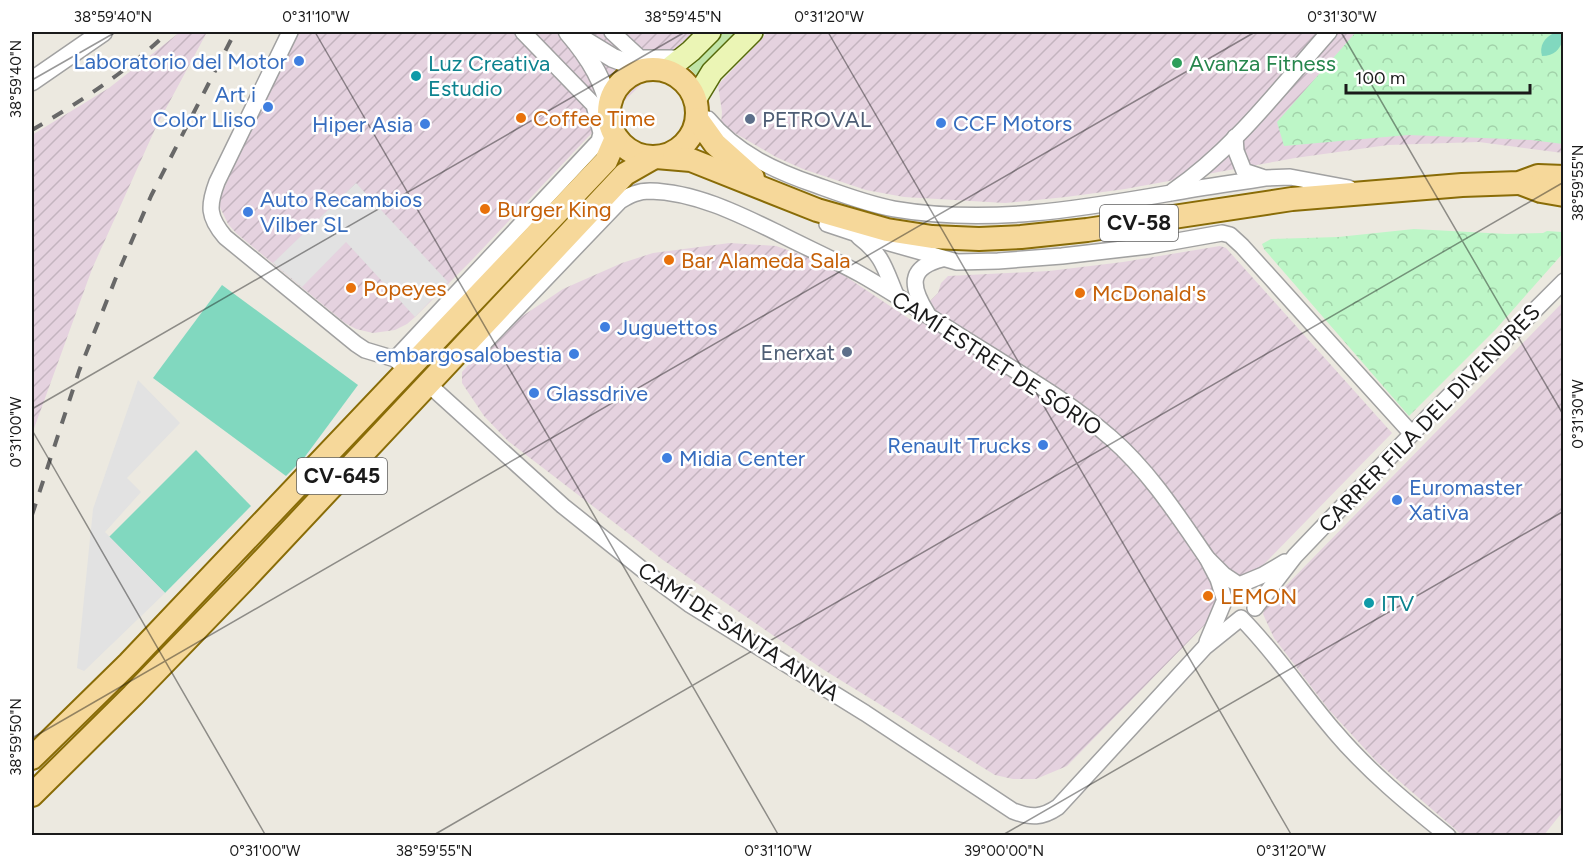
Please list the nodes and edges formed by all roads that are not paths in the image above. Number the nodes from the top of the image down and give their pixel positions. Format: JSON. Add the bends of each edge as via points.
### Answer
{"nodes":[{"id":1,"x":103,"y":32,"type":"edge"},
{"id":2,"x":290,"y":32,"type":"edge"},
{"id":3,"x":523,"y":32,"type":"edge"},
{"id":4,"x":567,"y":32,"type":"edge"},
{"id":5,"x":612,"y":32,"type":"edge"},
{"id":6,"x":710,"y":32,"type":"edge"},
{"id":7,"x":752,"y":32,"type":"edge"},
{"id":8,"x":1329,"y":32,"type":"edge"},
{"id":9,"x":664,"y":66,"type":"junction"},
{"id":10,"x":35,"y":73,"type":"edge"},
{"id":11,"x":696,"y":108,"type":"junction"},
{"id":12,"x":609,"y":109,"type":"junction"},
{"id":13,"x":1235,"y":137,"type":"junction"},
{"id":14,"x":608,"y":140,"type":"junction"},
{"id":15,"x":654,"y":157,"type":"junction"},
{"id":16,"x":1563,"y":177,"type":"edge"},
{"id":17,"x":1265,"y":178,"type":"junction"},
{"id":18,"x":742,"y":181,"type":"junction"},
{"id":19,"x":1519,"y":183,"type":"junction"},
{"id":20,"x":582,"y":186,"type":"junction"},
{"id":21,"x":766,"y":188,"type":"junction"},
{"id":22,"x":555,"y":189,"type":"junction"},
{"id":23,"x":1370,"y":192,"type":"junction"},
{"id":24,"x":1170,"y":193,"type":"junction"},
{"id":25,"x":1563,"y":195,"type":"edge"},
{"id":26,"x":854,"y":233,"type":"junction"},
{"id":27,"x":867,"y":243,"type":"junction"},
{"id":28,"x":942,"y":259,"type":"junction"},
{"id":29,"x":860,"y":274,"type":"junction"},
{"id":30,"x":1563,"y":280,"type":"edge"},
{"id":31,"x":896,"y":295,"type":"junction"},
{"id":32,"x":928,"y":316,"type":"junction"},
{"id":33,"x":456,"y":352,"type":"junction"},
{"id":34,"x":401,"y":365,"type":"junction"},
{"id":35,"x":428,"y":383,"type":"junction"},
{"id":36,"x":1412,"y":434,"type":"junction"},
{"id":37,"x":1295,"y":556,"type":"junction"},
{"id":38,"x":1208,"y":558,"type":"junction"},
{"id":39,"x":1239,"y":585,"type":"junction"},
{"id":40,"x":1224,"y":601,"type":"junction"},
{"id":41,"x":1250,"y":612,"type":"junction"},
{"id":42,"x":1205,"y":647,"type":"junction"},
{"id":43,"x":32,"y":758,"type":"edge"},
{"id":44,"x":32,"y":795,"type":"edge"},
{"id":45,"x":1013,"y":811,"type":"joint"},
{"id":46,"x":1448,"y":836,"type":"edge"}],
"edges":[{"from":1,"to":10,"type":"street"},
{"from":2,"to":34,"type":"street","via":[[217,182],[210,201],[215,224],[225,237],[356,344]]},
{"from":3,"to":14,"type":"street","via":[[594,105],[601,133]]},
{"from":4,"to":9,"type":"street","via":[[613,58]]},
{"from":4,"to":12,"type":"street","via":[[601,79]]},
{"from":5,"to":9,"type":"street","via":[[640,58]]},
{"from":6,"to":9,"type":"main road"},
{"from":7,"to":11,"type":"main road","number":"CV-645","via":[[712,72]]},
{"from":8,"to":13,"type":"street"},
{"from":9,"to":11,"type":"main road","via":[[689,87]]},
{"from":9,"to":12,"type":"main road","via":[[632,74],[612,95]]},
{"from":11,"to":15,"type":"main road","number":"CV-645","via":[[693,131],[686,142],[671,153]]},
{"from":11,"to":21,"type":"main road","number":"CV-58","via":[[723,153]]},
{"from":11,"to":24,"type":"street","via":[[728,141],[764,164],[807,182],[892,208],[1013,215],[1089,208]]},
{"from":12,"to":14,"type":"main road"},
{"from":13,"to":17,"type":"street","via":[[1244,171]]},
{"from":13,"to":24,"type":"street"},
{"from":14,"to":15,"type":"main road","via":[[638,155]]},
{"from":14,"to":20,"type":"main road","number":"CV-645","via":[[606,160]]},
{"from":14,"to":22,"type":"street"},
{"from":15,"to":18,"type":"main road","number":"CV-58","via":[[691,160]]},
{"from":15,"to":33,"type":"main road","number":"CV-645","via":[[625,174]]},
{"from":16,"to":19,"type":"main road","number":"CV-58","via":[[1538,176]]},
{"from":17,"to":23,"type":"street","via":[[1290,177]]},
{"from":17,"to":24,"type":"street"},
{"from":18,"to":21,"type":"main road","number":"CV-58"},
{"from":18,"to":26,"type":"street","via":[[785,206]]},
{"from":19,"to":23,"type":"main road","number":"CV-58"},
{"from":19,"to":25,"type":"main road","number":"CV-58"},
{"from":20,"to":22,"type":"street"},
{"from":20,"to":34,"type":"main road","number":"CV-645"},
{"from":21,"to":23,"type":"main road","number":"CV-58","via":[[833,216],[887,230],[932,237],[979,238],[1087,230],[1292,199]]},
{"from":22,"to":34,"type":"street"},
{"from":26,"to":27,"type":"street"},
{"from":26,"to":28,"type":"street"},
{"from":27,"to":29,"type":"street","via":[[872,262]]},
{"from":27,"to":31,"type":"street","via":[[883,262]]},
{"from":28,"to":32,"type":"street","via":[[921,268],[915,278],[916,293]]},
{"from":28,"to":36,"type":"street","via":[[978,262],[1062,256],[1222,233],[1242,246]]},
{"from":29,"to":31,"type":"street","name":"CAMÍ ESTRET DE SÓRIO"},
{"from":29,"to":33,"type":"street","name":"CAMÍ ESTRET DE SÓRIO","via":[[719,206],[683,196],[634,193],[620,201],[483,344]]},
{"from":30,"to":36,"type":"street","name":"CARRER FILA DEL DIVENDRES"},
{"from":31,"to":32,"type":"street","name":"CAMÍ ESTRET DE SÓRIO"},
{"from":32,"to":38,"type":"street","name":"CAMÍ ESTRET DE SÓRIO","via":[[1041,387],[1110,437],[1163,495]]},
{"from":33,"to":35,"type":"main road","number":"CV-645"},
{"from":34,"to":43,"type":"main road","number":"CV-645","via":[[129,663]]},
{"from":35,"to":44,"type":"main road","number":"CV-645","via":[[141,687]]},
{"from":35,"to":45,"type":"street","name":"CAMÍ DE SANTA ANNA","via":[[563,506],[656,580]]},
{"from":36,"to":37,"type":"street","name":"CARRER FILA DEL DIVENDRES"},
{"from":37,"to":39,"type":"street","name":"CARRER FILA DEL DIVENDRES"},
{"from":37,"to":41,"type":"street","name":"CARRER FILA DEL DIVENDRES"},
{"from":38,"to":39,"type":"street","name":"CAMÍ ESTRET DE SÓRIO"},
{"from":38,"to":40,"type":"street","name":"CAMÍ ESTRET DE SÓRIO"},
{"from":39,"to":40,"type":"street","via":[[1229,589]]},
{"from":39,"to":41,"type":"street","via":[[1253,592],[1256,602]]},
{"from":40,"to":41,"type":"street","via":[[1228,613],[1236,618]]},
{"from":40,"to":42,"type":"street","name":"CARRER FILA DEL DIVENDRES"},
{"from":41,"to":42,"type":"street","name":"CARRER FILA DEL DIVENDRES"},
{"from":41,"to":46,"type":"street","via":[[1258,634],[1350,749]]},
{"from":42,"to":45,"type":"street","name":"CARRER FILA DEL DIVENDRES","via":[[1058,807],[1039,817]]}]}
